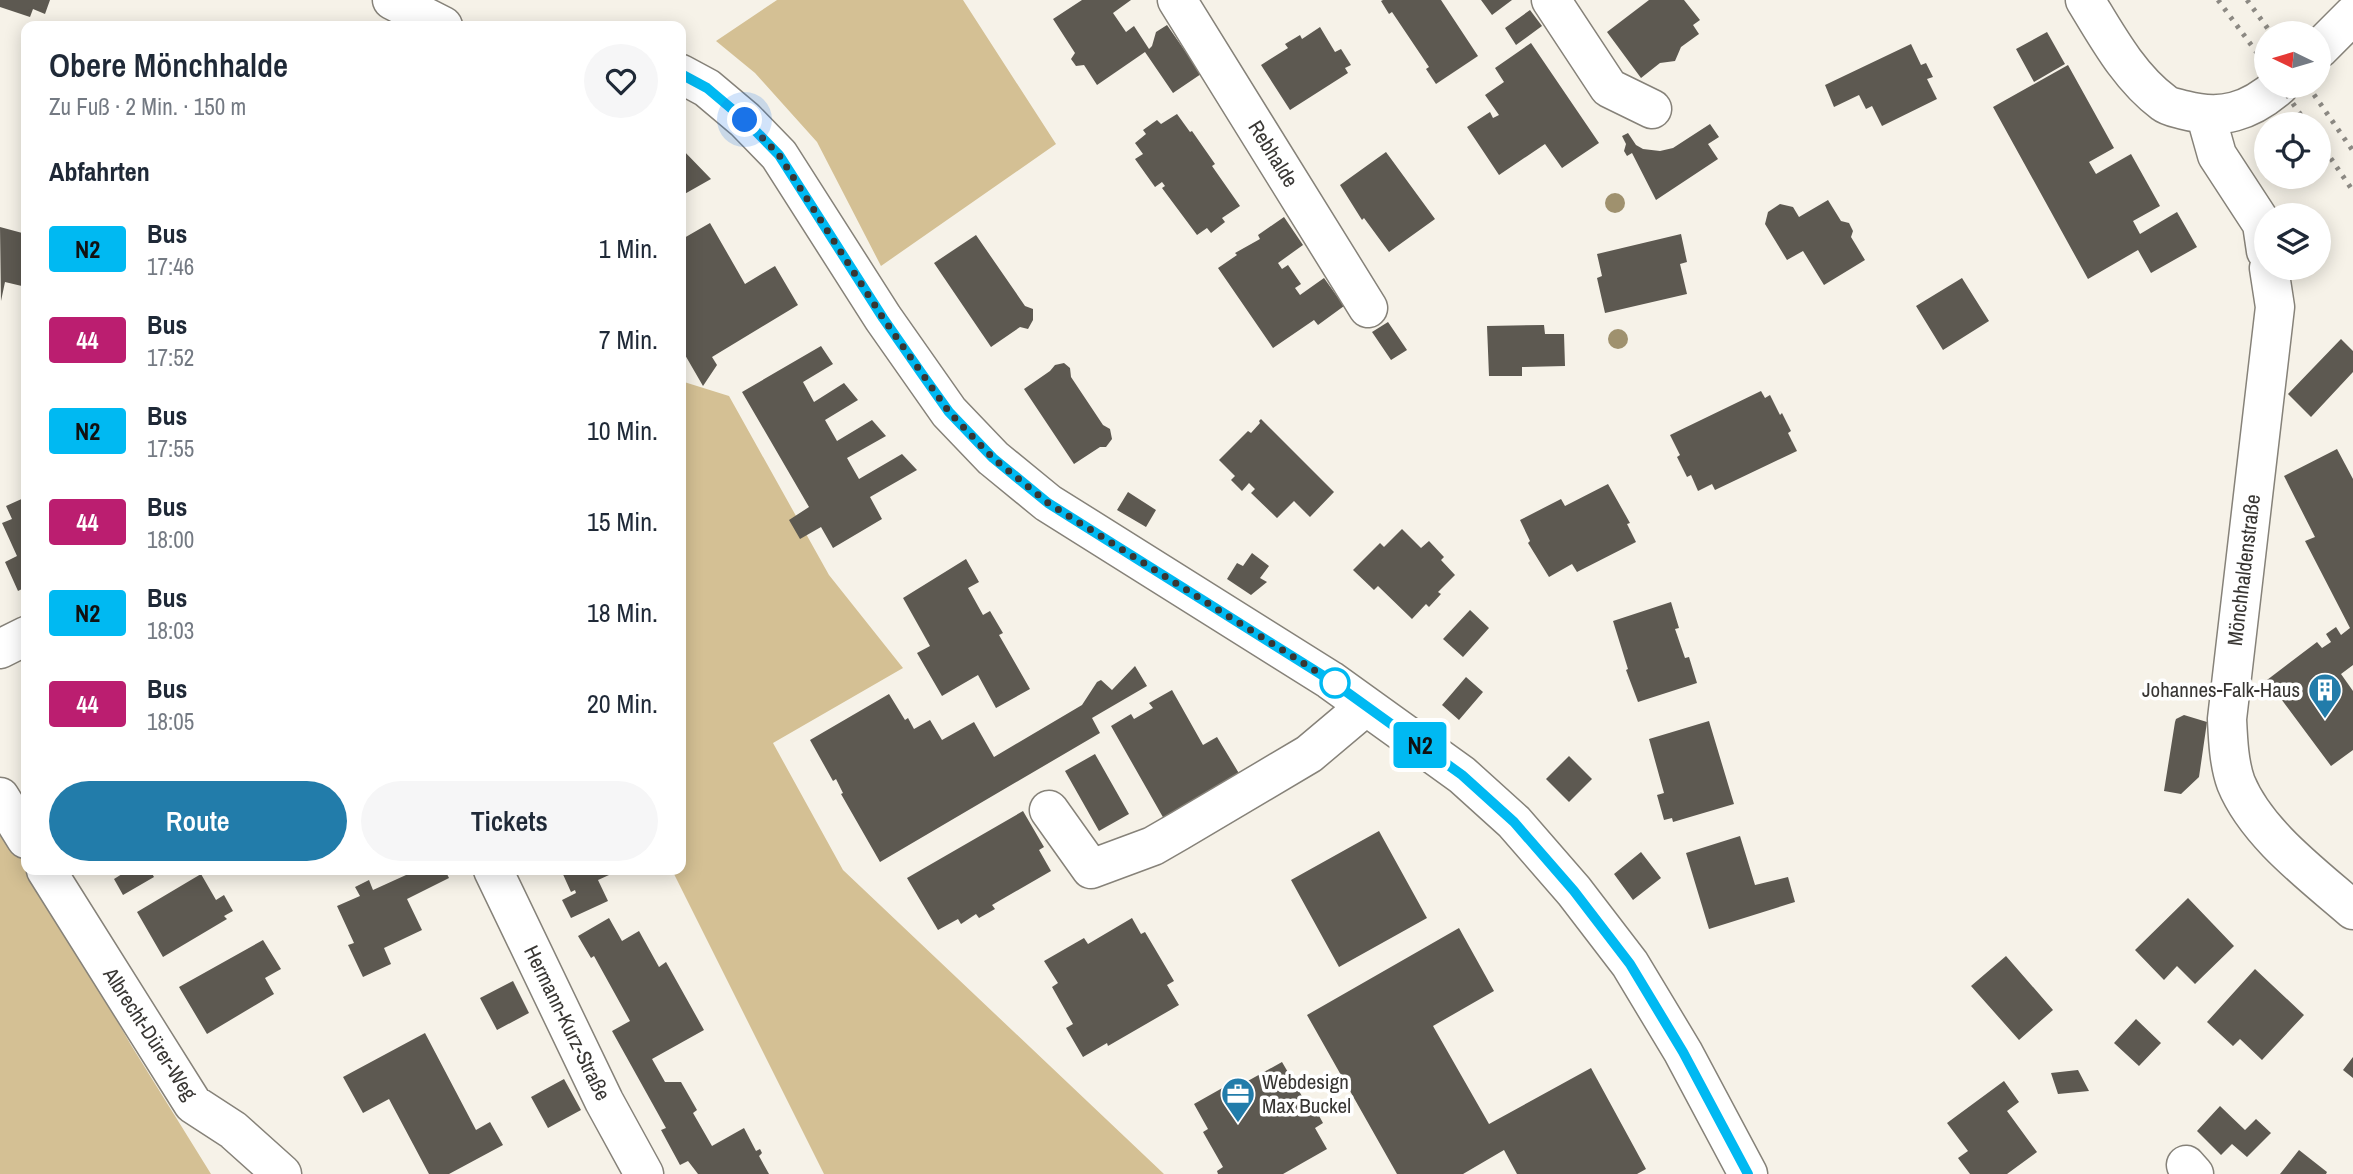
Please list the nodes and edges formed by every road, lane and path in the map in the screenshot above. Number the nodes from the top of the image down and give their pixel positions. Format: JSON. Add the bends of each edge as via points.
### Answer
{"nodes":[{"id":1,"x":392,"y":0,"type":"edge"},
{"id":2,"x":1177,"y":0,"type":"edge"},
{"id":3,"x":1551,"y":0,"type":"edge"},
{"id":4,"x":2085,"y":0,"type":"edge"},
{"id":5,"x":2353,"y":15,"type":"edge"},
{"id":6,"x":433,"y":21,"type":"edge"},
{"id":7,"x":2331,"y":37,"type":"edge"},
{"id":8,"x":686,"y":77,"type":"edge"},
{"id":9,"x":2264,"y":98,"type":"edge"},
{"id":10,"x":1653,"y":109,"type":"dead end"},
{"id":11,"x":2206,"y":116,"type":"junction"},
{"id":12,"x":2254,"y":212,"type":"edge"},
{"id":13,"x":2271,"y":280,"type":"edge"},
{"id":14,"x":1368,"y":308,"type":"dead end"},
{"id":15,"x":21,"y":638,"type":"edge"},
{"id":16,"x":0,"y":649,"type":"edge"},
{"id":17,"x":1366,"y":706,"type":"junction"},
{"id":18,"x":0,"y":797,"type":"edge"},
{"id":19,"x":1049,"y":810,"type":"dead end"},
{"id":20,"x":21,"y":831,"type":"edge"},
{"id":21,"x":49,"y":875,"type":"edge"},
{"id":22,"x":495,"y":875,"type":"edge"},
{"id":23,"x":2353,"y":910,"type":"edge"},
{"id":24,"x":282,"y":1174,"type":"edge"},
{"id":25,"x":644,"y":1174,"type":"edge"},
{"id":26,"x":1748,"y":1174,"type":"edge"}],
"edges":[{"from":1,"to":6,"type":"street"},
{"from":2,"to":14,"type":"street","name":"Rebhalde"},
{"from":3,"to":10,"type":"street","via":[[1609,88]]},
{"from":4,"to":11,"type":"street","via":[[2141,83],[2166,105]]},
{"from":5,"to":7,"type":"street"},
{"from":8,"to":17,"type":"street","via":[[736,112],[779,155],[919,370],[949,412],[993,458],[1048,503]]},
{"from":9,"to":11,"type":"street","via":[[2238,112]]},
{"from":11,"to":12,"type":"street","via":[[2217,155]]},
{"from":13,"to":23,"type":"street","name":"Mönchhaldenstraße","via":[[2275,307],[2227,719],[2229,751],[2236,783],[2256,819]]},
{"from":15,"to":16,"type":"street"},
{"from":17,"to":19,"type":"street","via":[[1309,754],[1153,845],[1091,869]]},
{"from":17,"to":26,"type":"street","via":[[1462,775],[1514,822],[1574,891],[1630,964]]},
{"from":18,"to":20,"type":"street"},
{"from":21,"to":24,"type":"street","name":"Albrecht-Dürer-Weg","via":[[193,1104],[233,1130]]},
{"from":22,"to":25,"type":"street","name":"Hermann-Kurz-Straße"}]}
